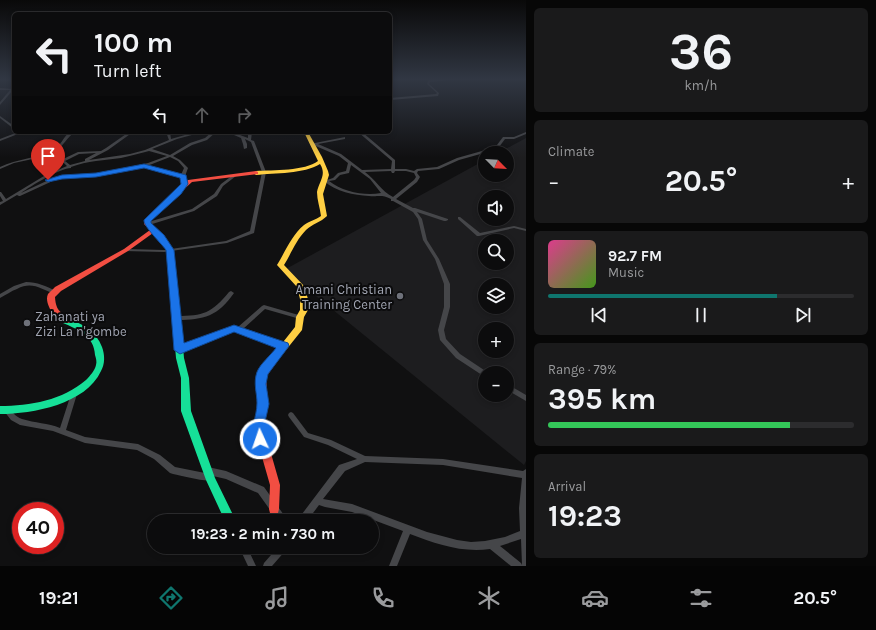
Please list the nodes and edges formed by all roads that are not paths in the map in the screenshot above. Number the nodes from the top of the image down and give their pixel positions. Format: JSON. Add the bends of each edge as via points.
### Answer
{"nodes":[{"id":1,"x":0,"y":117,"type":"edge"},
{"id":2,"x":12,"y":126,"type":"edge"},
{"id":3,"x":526,"y":133,"type":"edge"},
{"id":4,"x":15,"y":134,"type":"edge"},
{"id":5,"x":70,"y":134,"type":"edge"},
{"id":6,"x":128,"y":134,"type":"edge"},
{"id":7,"x":169,"y":134,"type":"edge"},
{"id":8,"x":179,"y":134,"type":"edge"},
{"id":9,"x":192,"y":134,"type":"edge"},
{"id":10,"x":212,"y":134,"type":"edge"},
{"id":11,"x":233,"y":134,"type":"edge"},
{"id":12,"x":250,"y":134,"type":"edge"},
{"id":13,"x":307,"y":134,"type":"edge"},
{"id":14,"x":362,"y":134,"type":"edge"},
{"id":15,"x":242,"y":138,"type":"junction"},
{"id":16,"x":344,"y":138,"type":"dead end"},
{"id":17,"x":171,"y":139,"type":"junction"},
{"id":18,"x":250,"y":139,"type":"junction"},
{"id":19,"x":0,"y":140,"type":"edge"},
{"id":20,"x":313,"y":144,"type":"junction"},
{"id":21,"x":245,"y":148,"type":"dead end"},
{"id":22,"x":150,"y":150,"type":"junction"},
{"id":23,"x":53,"y":151,"type":"junction"},
{"id":24,"x":103,"y":152,"type":"junction"},
{"id":25,"x":170,"y":156,"type":"junction"},
{"id":26,"x":64,"y":160,"type":"junction"},
{"id":27,"x":321,"y":161,"type":"junction"},
{"id":28,"x":350,"y":162,"type":"junction"},
{"id":29,"x":80,"y":163,"type":"junction"},
{"id":30,"x":70,"y":166,"type":"junction"},
{"id":31,"x":144,"y":166,"type":"junction"},
{"id":32,"x":0,"y":168,"type":"edge"},
{"id":33,"x":362,"y":171,"type":"junction"},
{"id":34,"x":264,"y":172,"type":"junction"},
{"id":35,"x":393,"y":172,"type":"junction"},
{"id":36,"x":416,"y":172,"type":"junction"},
{"id":37,"x":234,"y":176,"type":"junction"},
{"id":38,"x":184,"y":181,"type":"junction"},
{"id":39,"x":326,"y":181,"type":"junction"},
{"id":40,"x":0,"y":193,"type":"edge"},
{"id":41,"x":384,"y":194,"type":"junction"},
{"id":42,"x":14,"y":195,"type":"junction"},
{"id":43,"x":392,"y":200,"type":"junction"},
{"id":44,"x":5,"y":201,"type":"junction"},
{"id":45,"x":0,"y":204,"type":"edge"},
{"id":46,"x":413,"y":209,"type":"junction"},
{"id":47,"x":459,"y":218,"type":"dead end"},
{"id":48,"x":446,"y":220,"type":"dead end"},
{"id":49,"x":147,"y":224,"type":"junction"},
{"id":50,"x":153,"y":230,"type":"junction"},
{"id":51,"x":526,"y":230,"type":"edge"},
{"id":52,"x":126,"y":250,"type":"junction"},
{"id":53,"x":170,"y":250,"type":"junction"},
{"id":54,"x":54,"y":292,"type":"junction"},
{"id":55,"x":231,"y":293,"type":"dead end"},
{"id":56,"x":0,"y":296,"type":"edge"},
{"id":57,"x":300,"y":317,"type":"junction"},
{"id":58,"x":177,"y":318,"type":"junction"},
{"id":59,"x":238,"y":330,"type":"junction"},
{"id":60,"x":284,"y":346,"type":"junction"},
{"id":61,"x":180,"y":350,"type":"junction"},
{"id":62,"x":478,"y":369,"type":"edge"},
{"id":63,"x":514,"y":391,"type":"edge"},
{"id":64,"x":74,"y":394,"type":"junction"},
{"id":65,"x":526,"y":398,"type":"edge"},
{"id":66,"x":3,"y":410,"type":"edge"},
{"id":67,"x":291,"y":415,"type":"dead end"},
{"id":68,"x":62,"y":432,"type":"junction"},
{"id":69,"x":365,"y":459,"type":"junction"},
{"id":70,"x":209,"y":474,"type":"junction"},
{"id":71,"x":526,"y":474,"type":"edge"},
{"id":72,"x":317,"y":501,"type":"junction"},
{"id":73,"x":274,"y":509,"type":"junction"},
{"id":74,"x":228,"y":514,"type":"edge"},
{"id":75,"x":278,"y":514,"type":"edge"},
{"id":76,"x":307,"y":514,"type":"edge"},
{"id":77,"x":408,"y":529,"type":"junction"},
{"id":78,"x":524,"y":533,"type":"junction"},
{"id":79,"x":492,"y":545,"type":"junction"},
{"id":80,"x":246,"y":554,"type":"edge"},
{"id":81,"x":277,"y":554,"type":"edge"},
{"id":82,"x":252,"y":566,"type":"edge"},
{"id":83,"x":266,"y":566,"type":"edge"},
{"id":84,"x":393,"y":566,"type":"edge"},
{"id":85,"x":518,"y":566,"type":"edge"},
{"id":86,"x":526,"y":566,"type":"edge"}],
"edges":[{"from":1,"to":2,"type":"street"},
{"from":3,"to":36,"type":"street","via":[[514,138],[504,138],[498,146],[490,150],[458,159],[441,168]]},
{"from":4,"to":19,"type":"street"},
{"from":5,"to":23,"type":"street"},
{"from":6,"to":24,"type":"street"},
{"from":7,"to":17,"type":"street"},
{"from":8,"to":17,"type":"street"},
{"from":9,"to":17,"type":"street"},
{"from":10,"to":25,"type":"street"},
{"from":11,"to":15,"type":"street"},
{"from":12,"to":18,"type":"street"},
{"from":13,"to":20,"type":"street"},
{"from":14,"to":35,"type":"street","via":[[394,161]]},
{"from":15,"to":18,"type":"street"},
{"from":15,"to":21,"type":"street"},
{"from":16,"to":20,"type":"street"},
{"from":17,"to":22,"type":"street"},
{"from":18,"to":34,"type":"street"},
{"from":20,"to":27,"type":"street"},
{"from":20,"to":28,"type":"street","via":[[337,153]]},
{"from":22,"to":25,"type":"street"},
{"from":22,"to":29,"type":"street"},
{"from":23,"to":26,"type":"street"},
{"from":23,"to":32,"type":"street"},
{"from":24,"to":26,"type":"street","via":[[78,153]]},
{"from":24,"to":29,"type":"street"},
{"from":25,"to":31,"type":"street"},
{"from":25,"to":38,"type":"street","via":[[186,168]]},
{"from":26,"to":30,"type":"street"},
{"from":27,"to":34,"type":"street","via":[[310,167]]},
{"from":27,"to":39,"type":"street","via":[[325,166]]},
{"from":28,"to":33,"type":"street"},
{"from":28,"to":39,"type":"street","via":[[348,172]]},
{"from":29,"to":30,"type":"street"},
{"from":30,"to":42,"type":"street"},
{"from":31,"to":38,"type":"street"},
{"from":31,"to":42,"type":"street","via":[[96,175],[56,178],[22,194]]},
{"from":33,"to":35,"type":"street"},
{"from":33,"to":41,"type":"street"},
{"from":34,"to":37,"type":"street"},
{"from":34,"to":53,"type":"street","via":[[251,233],[228,242]]},
{"from":35,"to":36,"type":"street"},
{"from":36,"to":43,"type":"street","via":[[416,181]]},
{"from":37,"to":38,"type":"street"},
{"from":37,"to":49,"type":"street","via":[[222,185],[216,195],[196,208]]},
{"from":38,"to":49,"type":"street","via":[[179,193],[150,216]]},
{"from":39,"to":41,"type":"street","via":[[332,187],[356,194]]},
{"from":39,"to":57,"type":"street","via":[[320,192],[323,217],[307,226],[292,244],[280,265],[300,286],[305,306]]},
{"from":40,"to":44,"type":"street"},
{"from":41,"to":43,"type":"street"},
{"from":42,"to":44,"type":"street"},
{"from":43,"to":46,"type":"street"},
{"from":44,"to":45,"type":"street"},
{"from":46,"to":48,"type":"street"},
{"from":46,"to":62,"type":"street","via":[[420,219],[425,240],[437,259],[447,284],[448,299],[441,330],[442,340],[458,356]]},
{"from":47,"to":51,"type":"street","via":[[479,235],[514,227]]},
{"from":49,"to":50,"type":"street"},
{"from":50,"to":52,"type":"street"},
{"from":50,"to":53,"type":"street"},
{"from":52,"to":53,"type":"street"},
{"from":52,"to":54,"type":"street"},
{"from":53,"to":58,"type":"street"},
{"from":54,"to":56,"type":"street","via":[[30,282]]},
{"from":54,"to":64,"type":"street","via":[[50,300],[56,312],[64,320],[83,326],[97,342],[102,356],[97,372]]},
{"from":55,"to":58,"type":"street","via":[[218,309],[208,315]]},
{"from":57,"to":59,"type":"street","via":[[264,307]]},
{"from":57,"to":60,"type":"street","via":[[299,328]]},
{"from":58,"to":61,"type":"street"},
{"from":59,"to":60,"type":"street"},
{"from":59,"to":61,"type":"street","via":[[229,330]]},
{"from":60,"to":73,"type":"street","via":[[262,373],[261,384],[263,404],[259,429],[275,485]]},
{"from":61,"to":70,"type":"street","via":[[185,378],[186,411]]},
{"from":63,"to":65,"type":"street"},
{"from":64,"to":66,"type":"street","via":[[28,411]]},
{"from":64,"to":68,"type":"street"},
{"from":66,"to":68,"type":"street","via":[[20,422]]},
{"from":67,"to":69,"type":"street","via":[[306,435],[329,442]]},
{"from":68,"to":70,"type":"street","via":[[85,440],[138,447],[157,457],[173,470],[195,475]]},
{"from":69,"to":71,"type":"street","via":[[444,462]]},
{"from":69,"to":72,"type":"street","via":[[342,468]]},
{"from":70,"to":73,"type":"street","via":[[226,475],[261,490]]},
{"from":70,"to":74,"type":"street"},
{"from":71,"to":78,"type":"street"},
{"from":72,"to":76,"type":"street"},
{"from":72,"to":77,"type":"street","via":[[326,505],[350,507]]},
{"from":73,"to":75,"type":"street"},
{"from":77,"to":79,"type":"street","via":[[448,542],[471,546]]},
{"from":77,"to":84,"type":"street"},
{"from":78,"to":79,"type":"street"},
{"from":78,"to":86,"type":"street"},
{"from":79,"to":85,"type":"street"},
{"from":80,"to":82,"type":"street"},
{"from":81,"to":83,"type":"street"}]}
